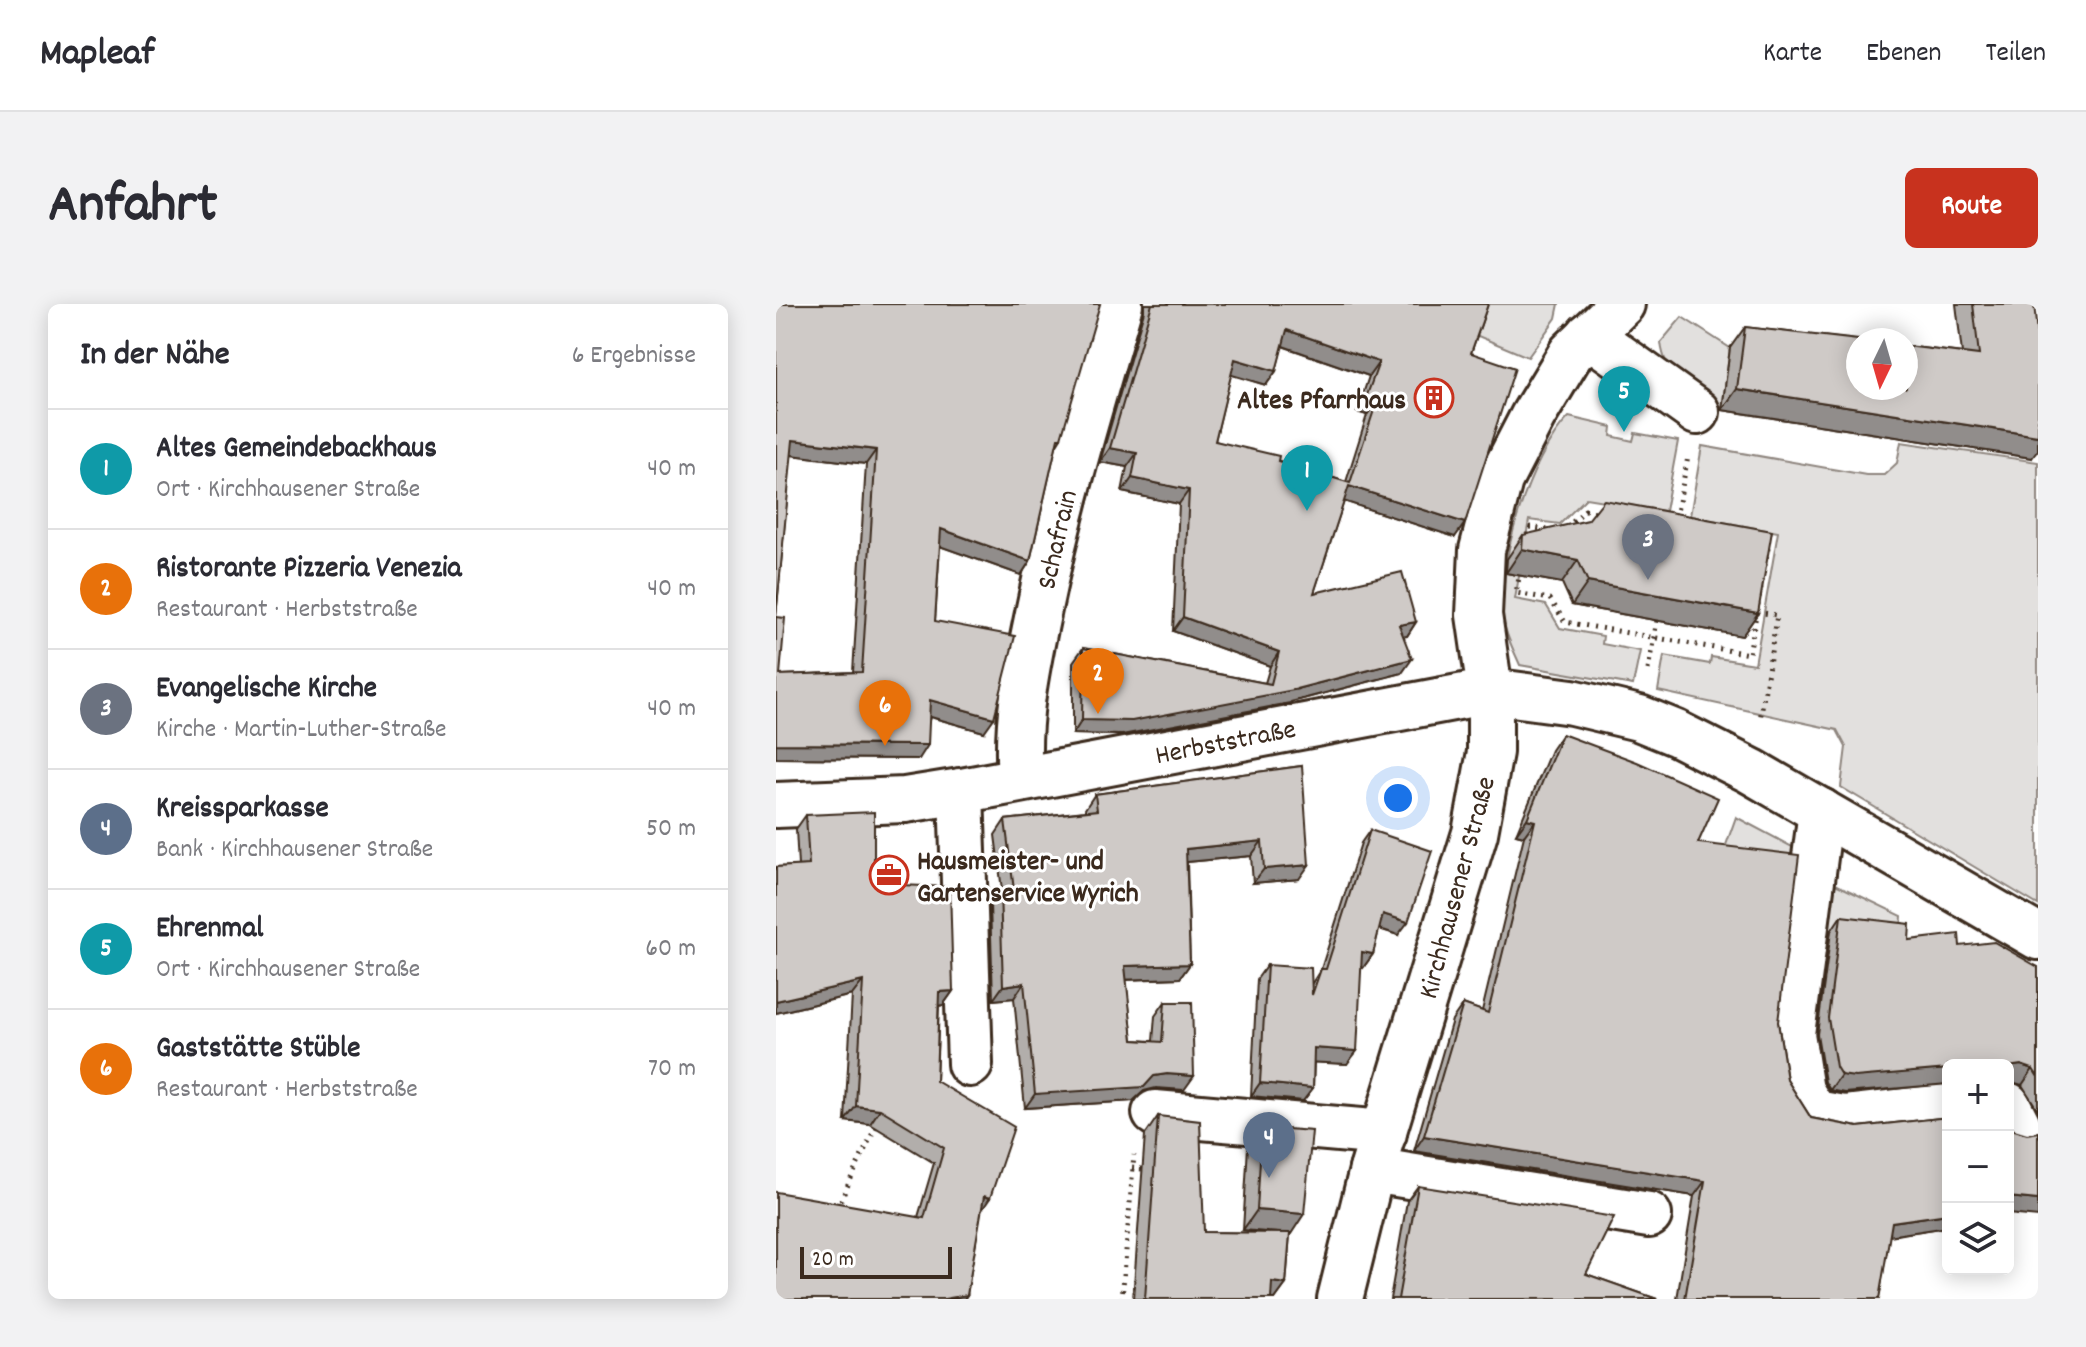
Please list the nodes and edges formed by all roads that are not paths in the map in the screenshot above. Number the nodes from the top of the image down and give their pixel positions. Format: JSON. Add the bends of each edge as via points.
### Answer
{"nodes":[{"id":1,"x":1120,"y":304,"type":"edge"},
{"id":2,"x":1622,"y":304,"type":"edge"},
{"id":3,"x":1589,"y":335,"type":"junction"},
{"id":4,"x":1694,"y":429,"type":"road end"},
{"id":5,"x":1490,"y":691,"type":"junction"},
{"id":6,"x":1020,"y":778,"type":"junction"},
{"id":7,"x":961,"y":791,"type":"junction"},
{"id":8,"x":776,"y":805,"type":"edge"},
{"id":9,"x":1821,"y":811,"type":"junction"},
{"id":10,"x":2038,"y":937,"type":"edge"},
{"id":11,"x":970,"y":1064,"type":"dead end"},
{"id":12,"x":1942,"y":1107,"type":"edge"},
{"id":13,"x":1155,"y":1113,"type":"dead end"},
{"id":14,"x":1378,"y":1152,"type":"junction"},
{"id":15,"x":1649,"y":1215,"type":"dead end"},
{"id":16,"x":1340,"y":1299,"type":"edge"}],
"edges":[{"from":1,"to":6,"type":"street","name":"Schafrain","via":[[1060,505],[1024,679],[1017,743]]},
{"from":2,"to":3,"type":"street","name":"Kirchhausener Straße"},
{"from":3,"to":4,"type":"street"},
{"from":3,"to":5,"type":"street","name":"Kirchhausener Straße","via":[[1571,353],[1500,480],[1480,579],[1479,615]]},
{"from":5,"to":6,"type":"street","name":"Herbststraße"},
{"from":5,"to":9,"type":"street","name":"Herbststraße","via":[[1639,718]]},
{"from":5,"to":14,"type":"street","name":"Kirchhausener Straße","via":[[1490,752],[1475,833]]},
{"from":6,"to":7,"type":"street","name":"Herbststraße"},
{"from":7,"to":8,"type":"street","name":"Herbststraße","via":[[905,800]]},
{"from":7,"to":11,"type":"street"},
{"from":9,"to":10,"type":"street","name":"Herbststraße"},
{"from":9,"to":12,"type":"street","via":[[1792,1034],[1801,1091],[1815,1113],[1844,1118]]},
{"from":13,"to":14,"type":"street"},
{"from":14,"to":15,"type":"street"},
{"from":14,"to":16,"type":"street","name":"Kirchhausener Straße"}]}
